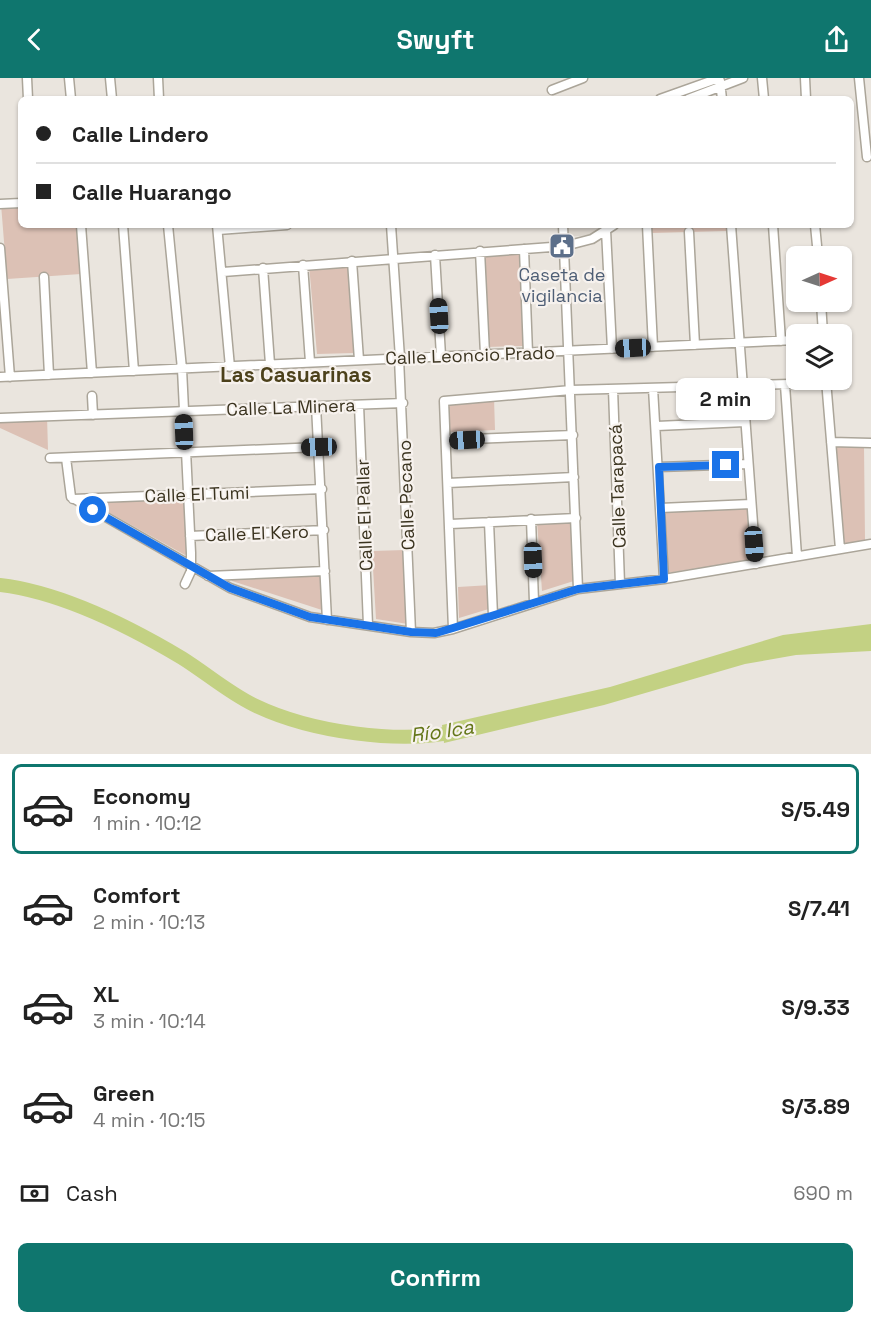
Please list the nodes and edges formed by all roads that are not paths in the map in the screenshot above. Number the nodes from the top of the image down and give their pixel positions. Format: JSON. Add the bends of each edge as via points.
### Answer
{"nodes":[{"id":1,"x":27,"y":78,"type":"edge"},
{"id":2,"x":69,"y":78,"type":"edge"},
{"id":3,"x":110,"y":78,"type":"edge"},
{"id":4,"x":158,"y":78,"type":"edge"},
{"id":5,"x":583,"y":78,"type":"edge"},
{"id":6,"x":743,"y":78,"type":"edge"},
{"id":7,"x":762,"y":78,"type":"edge"},
{"id":8,"x":805,"y":78,"type":"edge"},
{"id":9,"x":859,"y":78,"type":"edge"},
{"id":10,"x":707,"y":80,"type":"edge"},
{"id":11,"x":720,"y":81,"type":"edge"},
{"id":12,"x":552,"y":90,"type":"dead end"},
{"id":13,"x":28,"y":96,"type":"edge"},
{"id":14,"x":71,"y":96,"type":"edge"},
{"id":15,"x":112,"y":96,"type":"edge"},
{"id":16,"x":159,"y":96,"type":"edge"},
{"id":17,"x":667,"y":96,"type":"edge"},
{"id":18,"x":693,"y":96,"type":"edge"},
{"id":19,"x":722,"y":96,"type":"edge"},
{"id":20,"x":764,"y":96,"type":"edge"},
{"id":21,"x":806,"y":96,"type":"edge"},
{"id":22,"x":867,"y":157,"type":"dead end"},
{"id":23,"x":18,"y":203,"type":"edge"},
{"id":24,"x":0,"y":204,"type":"edge"},
{"id":25,"x":81,"y":228,"type":"edge"},
{"id":26,"x":123,"y":228,"type":"edge"},
{"id":27,"x":168,"y":228,"type":"edge"},
{"id":28,"x":218,"y":228,"type":"edge"},
{"id":29,"x":391,"y":228,"type":"edge"},
{"id":30,"x":563,"y":228,"type":"edge"},
{"id":31,"x":608,"y":228,"type":"edge"},
{"id":32,"x":610,"y":228,"type":"edge"},
{"id":33,"x":647,"y":228,"type":"edge"},
{"id":34,"x":731,"y":228,"type":"edge"},
{"id":35,"x":773,"y":228,"type":"edge"},
{"id":36,"x":815,"y":228,"type":"edge"},
{"id":37,"x":689,"y":232,"type":"dead end"},
{"id":38,"x":565,"y":246,"type":"junction"},
{"id":39,"x":817,"y":246,"type":"edge"},
{"id":40,"x":0,"y":248,"type":"edge"},
{"id":41,"x":524,"y":249,"type":"junction"},
{"id":42,"x":480,"y":252,"type":"junction"},
{"id":43,"x":435,"y":255,"type":"junction"},
{"id":44,"x":393,"y":258,"type":"junction"},
{"id":45,"x":352,"y":261,"type":"junction"},
{"id":46,"x":303,"y":265,"type":"junction"},
{"id":47,"x":263,"y":268,"type":"junction"},
{"id":48,"x":223,"y":272,"type":"junction"},
{"id":49,"x":44,"y":277,"type":"dead end"},
{"id":50,"x":781,"y":340,"type":"junction"},
{"id":51,"x":786,"y":340,"type":"edge"},
{"id":52,"x":740,"y":342,"type":"junction"},
{"id":53,"x":695,"y":345,"type":"junction"},
{"id":54,"x":653,"y":347,"type":"junction"},
{"id":55,"x":612,"y":349,"type":"junction"},
{"id":56,"x":570,"y":351,"type":"junction"},
{"id":57,"x":528,"y":352,"type":"junction"},
{"id":58,"x":484,"y":354,"type":"junction"},
{"id":59,"x":441,"y":357,"type":"junction"},
{"id":60,"x":400,"y":358,"type":"junction"},
{"id":61,"x":359,"y":360,"type":"junction"},
{"id":62,"x":310,"y":362,"type":"junction"},
{"id":63,"x":270,"y":364,"type":"junction"},
{"id":64,"x":230,"y":367,"type":"junction"},
{"id":65,"x":182,"y":369,"type":"junction"},
{"id":66,"x":134,"y":371,"type":"junction"},
{"id":67,"x":92,"y":373,"type":"junction"},
{"id":68,"x":49,"y":375,"type":"junction"},
{"id":69,"x":10,"y":376,"type":"junction"},
{"id":70,"x":0,"y":377,"type":"edge"},
{"id":71,"x":785,"y":385,"type":"joint"},
{"id":72,"x":743,"y":387,"type":"junction"},
{"id":73,"x":653,"y":388,"type":"junction"},
{"id":74,"x":614,"y":389,"type":"junction"},
{"id":75,"x":571,"y":390,"type":"junction"},
{"id":76,"x":827,"y":390,"type":"edge"},
{"id":77,"x":92,"y":396,"type":"dead end"},
{"id":78,"x":403,"y":403,"type":"junction"},
{"id":79,"x":359,"y":405,"type":"junction"},
{"id":80,"x":316,"y":406,"type":"junction"},
{"id":81,"x":184,"y":411,"type":"junction"},
{"id":82,"x":93,"y":415,"type":"junction"},
{"id":83,"x":0,"y":418,"type":"edge"},
{"id":84,"x":745,"y":422,"type":"junction"},
{"id":85,"x":657,"y":426,"type":"junction"},
{"id":86,"x":573,"y":435,"type":"junction"},
{"id":87,"x":446,"y":441,"type":"junction"},
{"id":88,"x":831,"y":442,"type":"junction"},
{"id":89,"x":871,"y":443,"type":"edge"},
{"id":90,"x":319,"y":447,"type":"junction"},
{"id":91,"x":185,"y":452,"type":"junction"},
{"id":92,"x":50,"y":458,"type":"dead end"},
{"id":93,"x":66,"y":458,"type":"junction"},
{"id":94,"x":748,"y":464,"type":"junction"},
{"id":95,"x":659,"y":467,"type":"junction"},
{"id":96,"x":574,"y":477,"type":"junction"},
{"id":97,"x":448,"y":483,"type":"junction"},
{"id":98,"x":321,"y":489,"type":"junction"},
{"id":99,"x":187,"y":495,"type":"junction"},
{"id":100,"x":73,"y":499,"type":"junction"},
{"id":101,"x":751,"y":504,"type":"junction"},
{"id":102,"x":660,"y":508,"type":"junction"},
{"id":103,"x":576,"y":518,"type":"junction"},
{"id":104,"x":531,"y":519,"type":"junction"},
{"id":105,"x":489,"y":522,"type":"junction"},
{"id":106,"x":450,"y":525,"type":"junction"},
{"id":107,"x":324,"y":530,"type":"junction"},
{"id":108,"x":190,"y":536,"type":"junction"},
{"id":109,"x":871,"y":544,"type":"edge"},
{"id":110,"x":840,"y":549,"type":"junction"},
{"id":111,"x":797,"y":556,"type":"junction"},
{"id":112,"x":756,"y":564,"type":"junction"},
{"id":113,"x":192,"y":567,"type":"junction"},
{"id":114,"x":325,"y":571,"type":"junction"},
{"id":115,"x":207,"y":576,"type":"junction"},
{"id":116,"x":664,"y":579,"type":"junction"},
{"id":117,"x":185,"y":584,"type":"dead end"},
{"id":118,"x":620,"y":584,"type":"junction"},
{"id":119,"x":578,"y":589,"type":"junction"},
{"id":120,"x":534,"y":602,"type":"junction"},
{"id":121,"x":493,"y":616,"type":"junction"},
{"id":122,"x":327,"y":620,"type":"junction"},
{"id":123,"x":368,"y":626,"type":"junction"},
{"id":124,"x":453,"y":628,"type":"junction"},
{"id":125,"x":411,"y":632,"type":"junction"}],
"edges":[{"from":1,"to":13,"type":"street"},
{"from":2,"to":14,"type":"street"},
{"from":3,"to":15,"type":"street"},
{"from":4,"to":16,"type":"street"},
{"from":5,"to":12,"type":"street"},
{"from":6,"to":11,"type":"street"},
{"from":7,"to":20,"type":"street"},
{"from":8,"to":21,"type":"street"},
{"from":9,"to":22,"type":"street"},
{"from":10,"to":11,"type":"street"},
{"from":10,"to":17,"type":"street"},
{"from":11,"to":18,"type":"street"},
{"from":11,"to":19,"type":"street"},
{"from":23,"to":24,"type":"street"},
{"from":25,"to":67,"type":"street"},
{"from":26,"to":66,"type":"street"},
{"from":27,"to":65,"type":"street"},
{"from":28,"to":48,"type":"street"},
{"from":29,"to":44,"type":"street","name":"Calle Pecano"},
{"from":30,"to":38,"type":"street"},
{"from":31,"to":38,"type":"street","via":[[592,239]]},
{"from":32,"to":55,"type":"street"},
{"from":33,"to":54,"type":"street"},
{"from":34,"to":52,"type":"street"},
{"from":35,"to":50,"type":"street"},
{"from":36,"to":39,"type":"street"},
{"from":37,"to":53,"type":"street"},
{"from":38,"to":41,"type":"street"},
{"from":38,"to":56,"type":"street"},
{"from":40,"to":69,"type":"street"},
{"from":41,"to":42,"type":"street"},
{"from":41,"to":57,"type":"street"},
{"from":42,"to":43,"type":"street"},
{"from":42,"to":58,"type":"street"},
{"from":43,"to":44,"type":"street"},
{"from":43,"to":59,"type":"street"},
{"from":44,"to":45,"type":"street"},
{"from":44,"to":60,"type":"street","name":"Calle Pecano"},
{"from":45,"to":46,"type":"street"},
{"from":45,"to":61,"type":"street"},
{"from":46,"to":47,"type":"street"},
{"from":46,"to":62,"type":"street"},
{"from":47,"to":48,"type":"street"},
{"from":47,"to":63,"type":"street"},
{"from":48,"to":64,"type":"street"},
{"from":49,"to":68,"type":"street"},
{"from":50,"to":51,"type":"street","name":"Calle Leoncio Prado"},
{"from":50,"to":52,"type":"street","name":"Calle Leoncio Prado"},
{"from":52,"to":53,"type":"street","name":"Calle Leoncio Prado"},
{"from":52,"to":72,"type":"street"},
{"from":53,"to":54,"type":"street","name":"Calle Leoncio Prado"},
{"from":54,"to":55,"type":"street","name":"Calle Leoncio Prado"},
{"from":55,"to":56,"type":"street","name":"Calle Leoncio Prado"},
{"from":56,"to":57,"type":"street","name":"Calle Leoncio Prado"},
{"from":56,"to":75,"type":"street"},
{"from":57,"to":58,"type":"street","name":"Calle Leoncio Prado"},
{"from":58,"to":59,"type":"street","name":"Calle Leoncio Prado"},
{"from":59,"to":60,"type":"street","name":"Calle Leoncio Prado"},
{"from":60,"to":61,"type":"street","name":"Calle Leoncio Prado"},
{"from":60,"to":78,"type":"street","name":"Calle Pecano"},
{"from":61,"to":62,"type":"street","name":"Calle Leoncio Prado"},
{"from":62,"to":63,"type":"street","name":"Calle Leoncio Prado"},
{"from":63,"to":64,"type":"street","name":"Calle Leoncio Prado"},
{"from":64,"to":65,"type":"street","name":"Calle Leoncio Prado"},
{"from":65,"to":66,"type":"street","name":"Calle Leoncio Prado"},
{"from":65,"to":81,"type":"street"},
{"from":66,"to":67,"type":"street","name":"Calle Leoncio Prado"},
{"from":67,"to":68,"type":"street","name":"Calle Leoncio Prado"},
{"from":68,"to":69,"type":"street","name":"Calle Leoncio Prado"},
{"from":69,"to":70,"type":"street","name":"Calle Leoncio Prado"},
{"from":71,"to":72,"type":"street"},
{"from":71,"to":111,"type":"street"},
{"from":72,"to":73,"type":"street"},
{"from":72,"to":84,"type":"street"},
{"from":73,"to":74,"type":"street"},
{"from":73,"to":85,"type":"street"},
{"from":74,"to":75,"type":"street"},
{"from":74,"to":118,"type":"street","name":"Calle Tarapacá"},
{"from":75,"to":86,"type":"street"},
{"from":75,"to":87,"type":"street","via":[[444,401]]},
{"from":76,"to":88,"type":"street"},
{"from":77,"to":82,"type":"street"},
{"from":78,"to":79,"type":"street","name":"Calle La Minera"},
{"from":78,"to":125,"type":"street","name":"Calle Pecano"},
{"from":79,"to":80,"type":"street","name":"Calle La Minera"},
{"from":79,"to":123,"type":"street","name":"Calle El Pallar"},
{"from":80,"to":81,"type":"street","name":"Calle La Minera"},
{"from":80,"to":90,"type":"street"},
{"from":81,"to":82,"type":"street","name":"Calle La Minera"},
{"from":81,"to":91,"type":"street"},
{"from":82,"to":83,"type":"street","name":"Calle La Minera"},
{"from":84,"to":85,"type":"street"},
{"from":84,"to":94,"type":"street"},
{"from":85,"to":95,"type":"street"},
{"from":86,"to":87,"type":"street"},
{"from":86,"to":96,"type":"street"},
{"from":87,"to":97,"type":"street"},
{"from":88,"to":89,"type":"street"},
{"from":88,"to":110,"type":"street"},
{"from":90,"to":91,"type":"street"},
{"from":90,"to":98,"type":"street"},
{"from":91,"to":93,"type":"street"},
{"from":91,"to":99,"type":"street"},
{"from":92,"to":93,"type":"street"},
{"from":93,"to":100,"type":"street","via":[[69,495]]},
{"from":94,"to":95,"type":"street"},
{"from":94,"to":101,"type":"street"},
{"from":95,"to":102,"type":"street"},
{"from":96,"to":97,"type":"street"},
{"from":96,"to":103,"type":"street"},
{"from":97,"to":106,"type":"street"},
{"from":98,"to":99,"type":"street","name":"Calle El Tumi"},
{"from":98,"to":107,"type":"street"},
{"from":99,"to":100,"type":"street","name":"Calle El Tumi"},
{"from":99,"to":108,"type":"street"},
{"from":100,"to":113,"type":"street"},
{"from":101,"to":102,"type":"street"},
{"from":101,"to":112,"type":"street"},
{"from":102,"to":116,"type":"street"},
{"from":103,"to":104,"type":"street"},
{"from":103,"to":119,"type":"street"},
{"from":104,"to":105,"type":"street"},
{"from":104,"to":120,"type":"street"},
{"from":105,"to":106,"type":"street"},
{"from":105,"to":121,"type":"street"},
{"from":106,"to":124,"type":"street"},
{"from":107,"to":108,"type":"street","name":"Calle El Kero"},
{"from":107,"to":114,"type":"street"},
{"from":108,"to":113,"type":"street"},
{"from":109,"to":110,"type":"street"},
{"from":110,"to":111,"type":"street"},
{"from":111,"to":112,"type":"street"},
{"from":112,"to":116,"type":"street"},
{"from":113,"to":115,"type":"street"},
{"from":113,"to":117,"type":"street"},
{"from":114,"to":115,"type":"street"},
{"from":114,"to":122,"type":"street"},
{"from":115,"to":122,"type":"street","via":[[280,606]]},
{"from":116,"to":118,"type":"street"},
{"from":118,"to":119,"type":"street"},
{"from":119,"to":120,"type":"street"},
{"from":120,"to":121,"type":"street"},
{"from":121,"to":124,"type":"street"},
{"from":122,"to":123,"type":"street"},
{"from":123,"to":125,"type":"street"},
{"from":124,"to":125,"type":"street","via":[[436,633]]}]}
